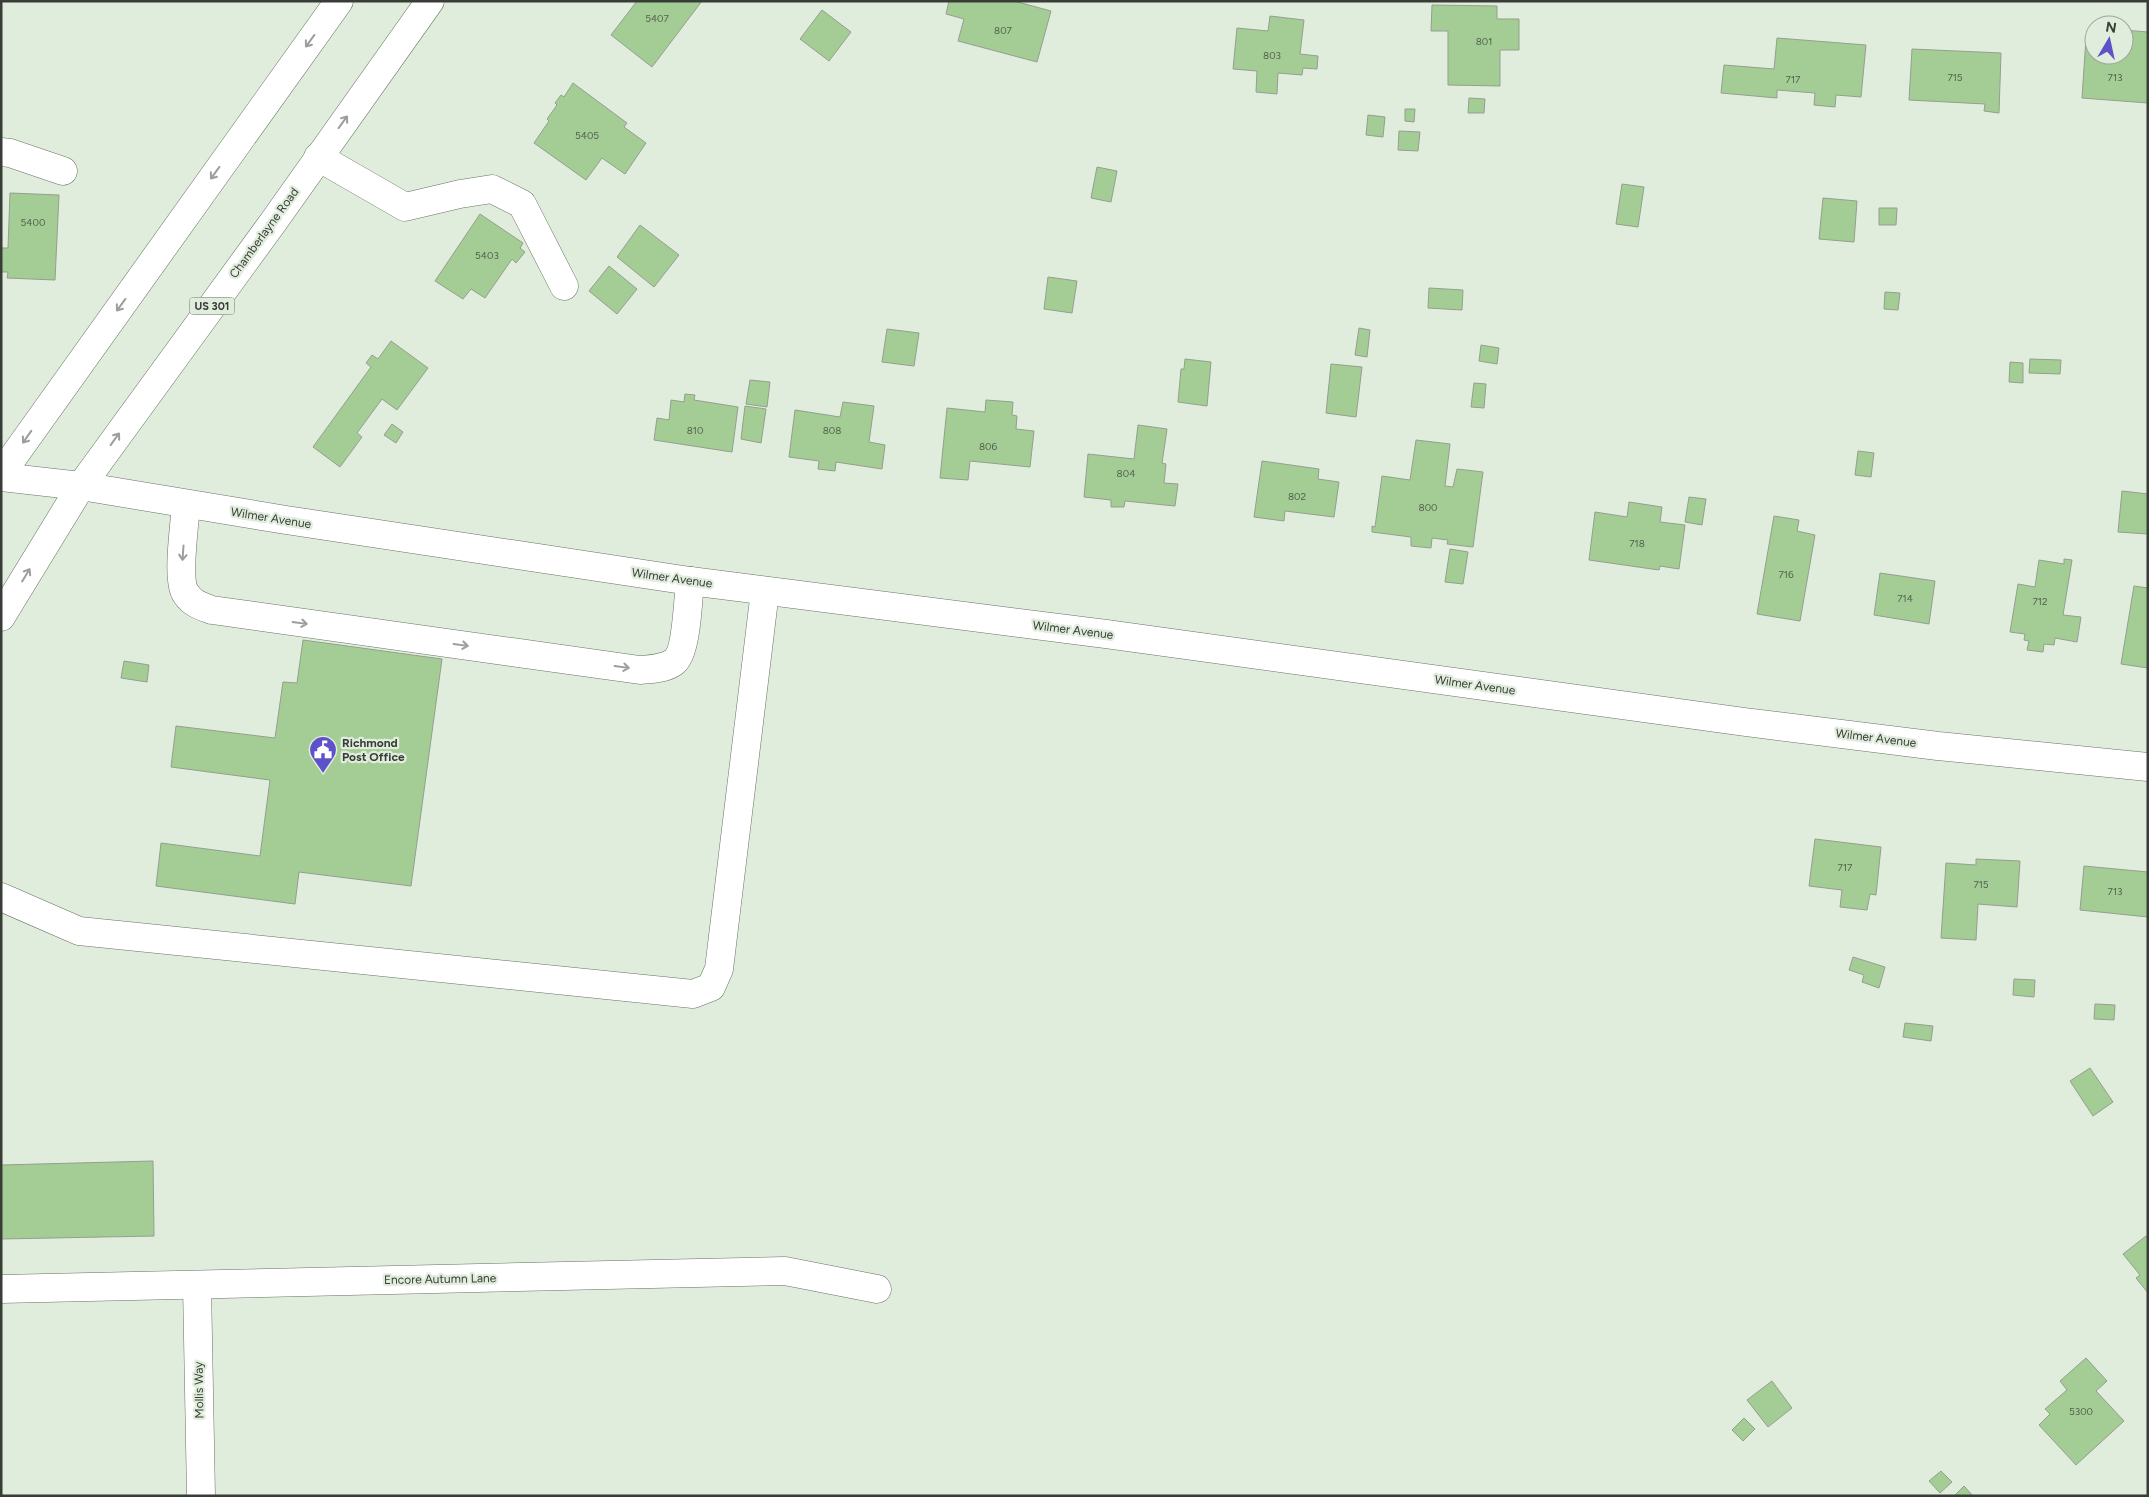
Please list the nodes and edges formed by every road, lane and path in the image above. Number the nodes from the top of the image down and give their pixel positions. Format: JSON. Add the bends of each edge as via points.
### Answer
{"nodes":[{"id":1,"x":338,"y":1,"type":"edge"},
{"id":2,"x":430,"y":1,"type":"edge"},
{"id":3,"x":1,"y":152,"type":"edge"},
{"id":4,"x":318,"y":157,"type":"junction"},
{"id":5,"x":63,"y":170,"type":"dead end"},
{"id":6,"x":564,"y":286,"type":"dead end"},
{"id":7,"x":1,"y":475,"type":"edge"},
{"id":8,"x":81,"y":486,"type":"junction"},
{"id":9,"x":186,"y":504,"type":"junction"},
{"id":10,"x":690,"y":581,"type":"junction"},
{"id":11,"x":766,"y":591,"type":"junction"},
{"id":12,"x":1,"y":617,"type":"edge"},
{"id":13,"x":2148,"y":767,"type":"edge"},
{"id":14,"x":1,"y":897,"type":"edge"},
{"id":15,"x":197,"y":1285,"type":"junction"},
{"id":16,"x":1,"y":1289,"type":"edge"},
{"id":17,"x":877,"y":1289,"type":"dead end"},
{"id":18,"x":201,"y":1496,"type":"edge"}],
"edges":[{"from":1,"to":7,"type":"street","one_way":true},
{"from":4,"to":2,"type":"street","name":"Chamberlayne Road","number":"US 301","one_way":true},
{"from":3,"to":5,"type":"street","via":[[10,152]]},
{"from":4,"to":6,"type":"street","via":[[405,207],[492,189],[522,204]]},
{"from":8,"to":4,"type":"street","name":"Chamberlayne Road","number":"US 301","one_way":true},
{"from":7,"to":8,"type":"street","name":"Wilmer Avenue"},
{"from":8,"to":9,"type":"street","name":"Wilmer Avenue"},
{"from":12,"to":8,"type":"street","name":"Chamberlayne Road","number":"US 301","one_way":true},
{"from":9,"to":10,"type":"street","name":"Wilmer Avenue"},
{"from":9,"to":10,"type":"street","one_way":true,"via":[[181,572],[185,592],[195,604],[212,610],[640,670],[658,669],[676,661],[682,647]]},
{"from":10,"to":11,"type":"street","name":"Wilmer Avenue"},
{"from":11,"to":13,"type":"street","name":"Wilmer Avenue","via":[[1745,722]]},
{"from":11,"to":14,"type":"street","via":[[719,969],[711,987],[693,994],[79,931]]},
{"from":15,"to":16,"type":"street","name":"Encore Autumn Lane"},
{"from":15,"to":17,"type":"street","name":"Encore Autumn Lane","via":[[785,1271]]},
{"from":15,"to":18,"type":"street","name":"Mollis Way"}]}
